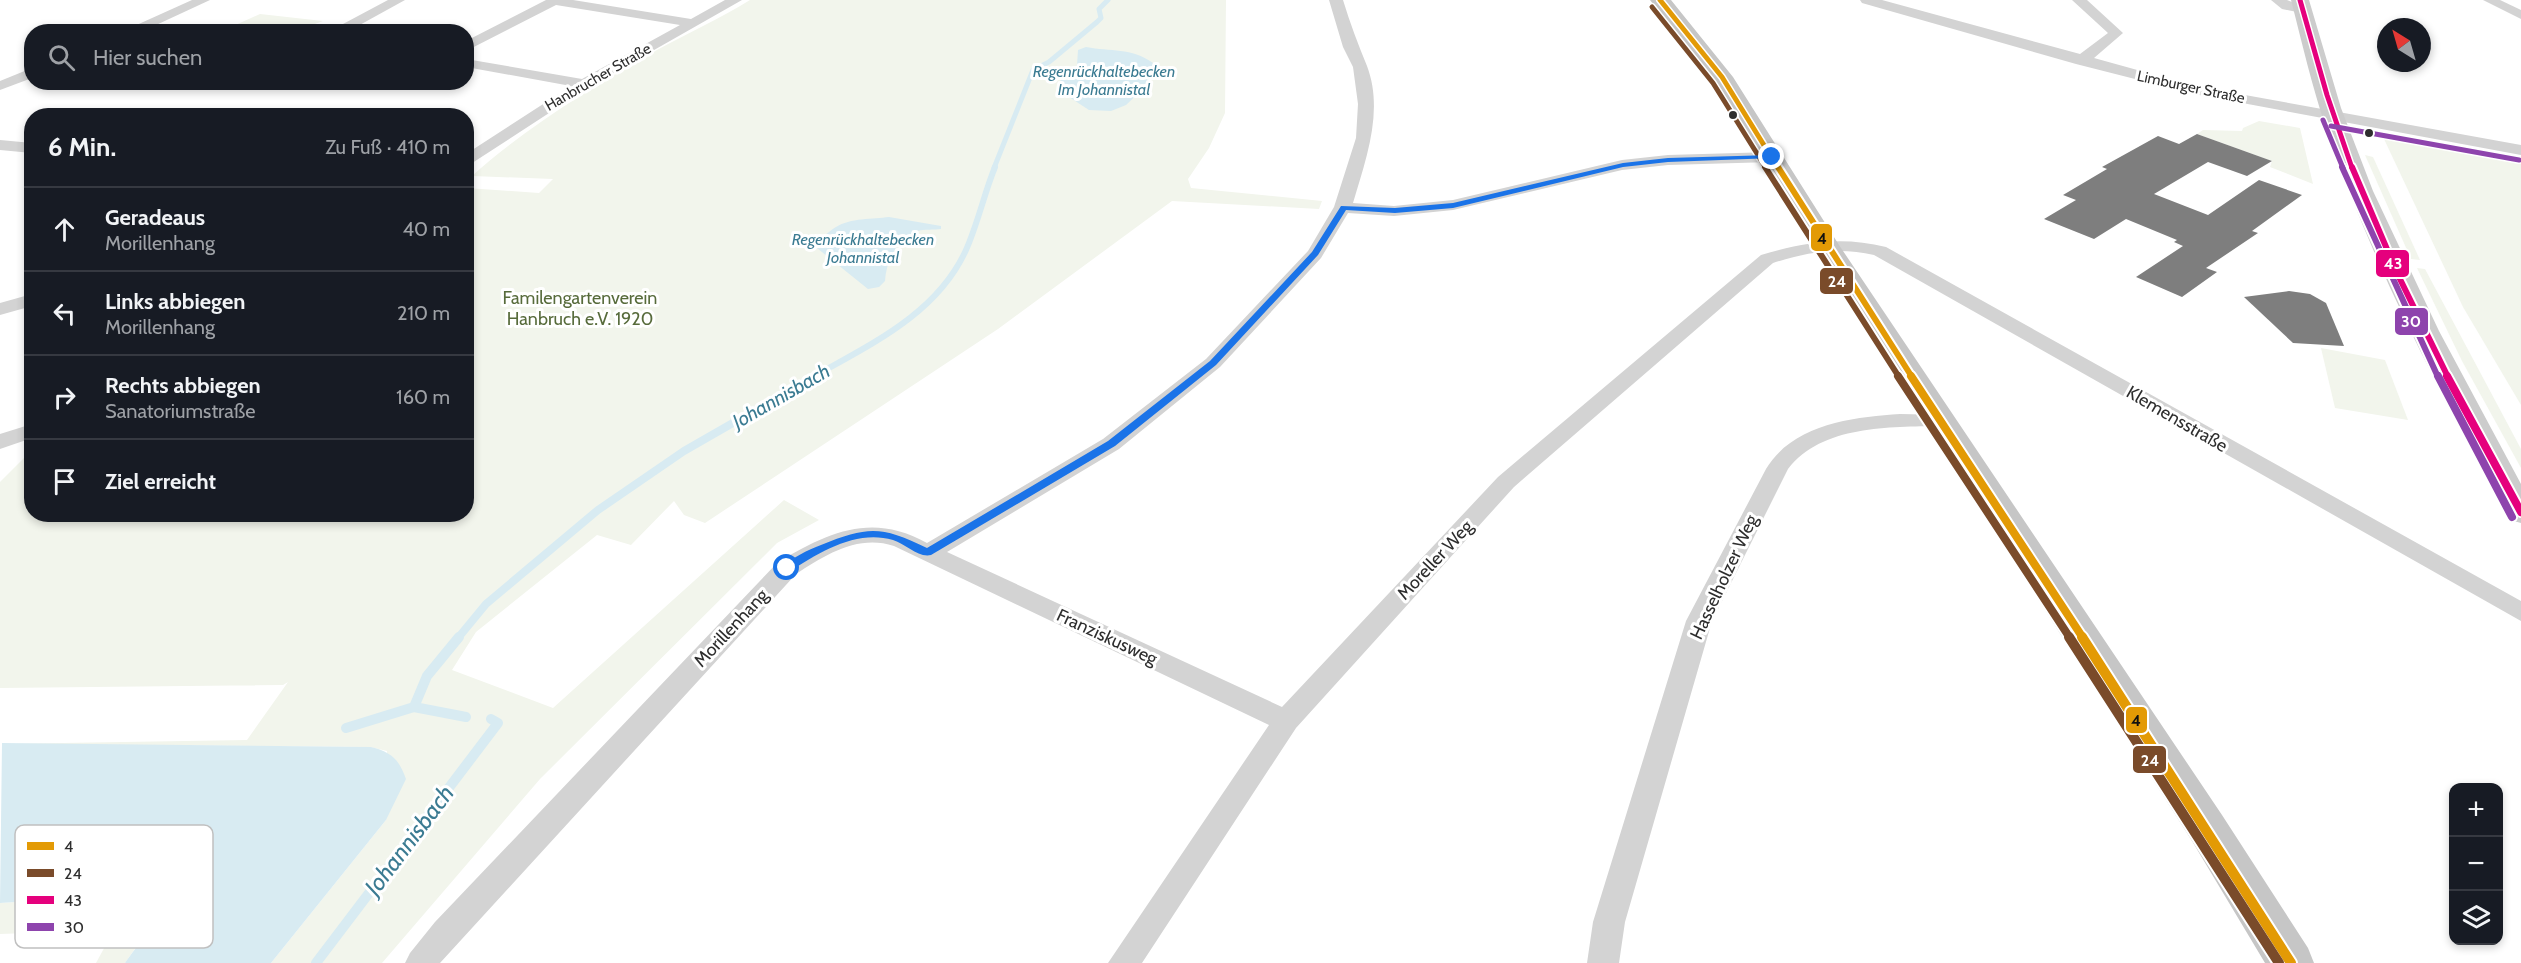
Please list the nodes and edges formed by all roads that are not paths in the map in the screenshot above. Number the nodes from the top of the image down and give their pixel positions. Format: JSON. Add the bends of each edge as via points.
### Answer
{"nodes":[{"id":1,"x":203,"y":0,"type":"edge"},
{"id":2,"x":398,"y":0,"type":"edge"},
{"id":3,"x":735,"y":0,"type":"edge"},
{"id":4,"x":1336,"y":0,"type":"edge"},
{"id":5,"x":1660,"y":0,"type":"edge"},
{"id":6,"x":1867,"y":0,"type":"edge"},
{"id":7,"x":1925,"y":0,"type":"edge"},
{"id":8,"x":2079,"y":0,"type":"edge"},
{"id":9,"x":2278,"y":0,"type":"edge"},
{"id":10,"x":2490,"y":0,"type":"edge"},
{"id":11,"x":555,"y":1,"type":"edge"},
{"id":12,"x":2301,"y":4,"type":"edge"},
{"id":13,"x":1907,"y":12,"type":"junction"},
{"id":14,"x":2521,"y":15,"type":"edge"},
{"id":15,"x":692,"y":23,"type":"junction"},
{"id":16,"x":147,"y":24,"type":"edge"},
{"id":17,"x":351,"y":24,"type":"edge"},
{"id":18,"x":474,"y":43,"type":"edge"},
{"id":19,"x":2081,"y":61,"type":"junction"},
{"id":20,"x":474,"y":64,"type":"edge"},
{"id":21,"x":24,"y":76,"type":"edge"},
{"id":22,"x":584,"y":84,"type":"junction"},
{"id":23,"x":0,"y":86,"type":"edge"},
{"id":24,"x":2333,"y":116,"type":"junction"},
{"id":25,"x":0,"y":145,"type":"edge"},
{"id":26,"x":24,"y":147,"type":"edge"},
{"id":27,"x":2521,"y":150,"type":"edge"},
{"id":28,"x":474,"y":157,"type":"edge"},
{"id":29,"x":1772,"y":157,"type":"junction"},
{"id":30,"x":1343,"y":207,"type":"junction"},
{"id":31,"x":1826,"y":245,"type":"junction"},
{"id":32,"x":24,"y":302,"type":"edge"},
{"id":33,"x":0,"y":309,"type":"edge"},
{"id":34,"x":1940,"y":420,"type":"junction"},
{"id":35,"x":24,"y":433,"type":"edge"},
{"id":36,"x":0,"y":442,"type":"edge"},
{"id":37,"x":2521,"y":512,"type":"edge"},
{"id":38,"x":928,"y":553,"type":"junction"},
{"id":39,"x":2521,"y":612,"type":"edge"},
{"id":40,"x":1286,"y":721,"type":"junction"},
{"id":41,"x":421,"y":963,"type":"edge"},
{"id":42,"x":1124,"y":963,"type":"edge"},
{"id":43,"x":1603,"y":963,"type":"edge"},
{"id":44,"x":2290,"y":963,"type":"edge"}],
"edges":[{"from":1,"to":16,"type":"street"},
{"from":2,"to":17,"type":"street"},
{"from":3,"to":15,"type":"street","name":"Hanbrucher Straße"},
{"from":4,"to":30,"type":"street","via":[[1360,68],[1366,104],[1364,138]]},
{"from":5,"to":29,"type":"main road","via":[[1707,56]]},
{"from":6,"to":13,"type":"street","name":"Limburger Straße"},
{"from":7,"to":13,"type":"street"},
{"from":8,"to":19,"type":"street","via":[[2116,33]]},
{"from":9,"to":12,"type":"street","via":[[2287,6]]},
{"from":10,"to":14,"type":"street"},
{"from":11,"to":15,"type":"street"},
{"from":11,"to":18,"type":"street"},
{"from":12,"to":24,"type":"main road"},
{"from":13,"to":19,"type":"street","name":"Limburger Straße"},
{"from":15,"to":22,"type":"street","name":"Hanbrucher Straße"},
{"from":19,"to":24,"type":"street","name":"Limburger Straße","via":[[2194,90]]},
{"from":20,"to":22,"type":"street"},
{"from":21,"to":23,"type":"street"},
{"from":22,"to":28,"type":"street","name":"Hanbrucher Straße"},
{"from":24,"to":27,"type":"street","name":"Limburger Straße"},
{"from":24,"to":37,"type":"main road","via":[[2410,298],[2458,398]]},
{"from":25,"to":26,"type":"street"},
{"from":29,"to":30,"type":"street","via":[[1623,165],[1453,205],[1395,211]]},
{"from":29,"to":31,"type":"main road"},
{"from":30,"to":38,"type":"street","via":[[1315,254],[1213,363],[1111,444]]},
{"from":31,"to":34,"type":"main road"},
{"from":31,"to":39,"type":"street","name":"Klemensstraße","via":[[1864,246],[1881,251]]},
{"from":31,"to":40,"type":"street","name":"Moreller Weg","via":[[1810,245],[1767,258],[1506,482]]},
{"from":32,"to":33,"type":"street"},
{"from":34,"to":43,"type":"street","name":"Hasselholzer Weg","via":[[1870,424],[1831,432],[1783,459],[1699,621],[1609,922]]},
{"from":34,"to":44,"type":"main road","via":[[2207,828]]},
{"from":35,"to":36,"type":"street"},
{"from":38,"to":40,"type":"street","name":"Franziskusweg"},
{"from":38,"to":41,"type":"street","name":"Morillenhang","via":[[895,537],[860,534],[813,552],[787,568]]},
{"from":40,"to":42,"type":"street","name":"Moreller Weg"}]}
